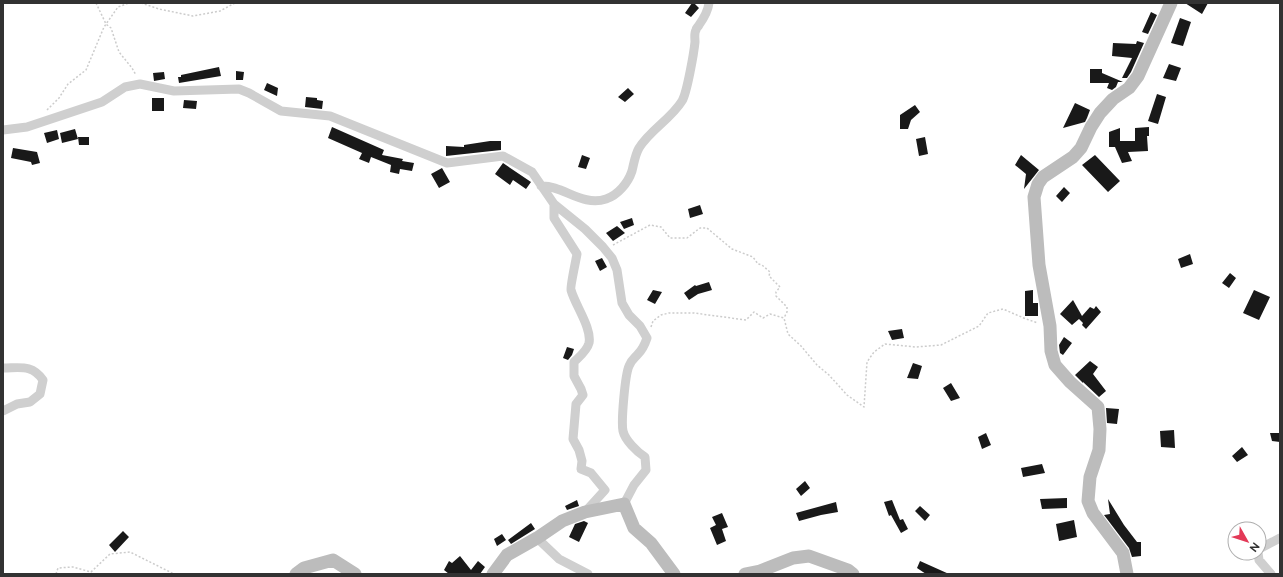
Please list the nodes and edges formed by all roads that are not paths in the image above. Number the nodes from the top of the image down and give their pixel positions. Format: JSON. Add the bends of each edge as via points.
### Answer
{"nodes":[{"id":1,"x":709,"y":3,"type":"edge"},
{"id":2,"x":1171,"y":3,"type":"edge"},
{"id":3,"x":3,"y":130,"type":"edge"},
{"id":4,"x":541,"y":186,"type":"junction"},
{"id":5,"x":554,"y":204,"type":"junction"},
{"id":6,"x":3,"y":368,"type":"edge"},
{"id":7,"x":3,"y":411,"type":"edge"},
{"id":8,"x":624,"y":504,"type":"junction"},
{"id":9,"x":585,"y":512,"type":"junction"},
{"id":10,"x":537,"y":538,"type":"junction"},
{"id":11,"x":1280,"y":538,"type":"edge"},
{"id":12,"x":1267,"y":545,"type":"edge"},
{"id":13,"x":1260,"y":561,"type":"edge"},
{"id":14,"x":296,"y":574,"type":"edge"},
{"id":15,"x":355,"y":574,"type":"edge"},
{"id":16,"x":493,"y":574,"type":"edge"},
{"id":17,"x":588,"y":574,"type":"edge"},
{"id":18,"x":674,"y":574,"type":"edge"},
{"id":19,"x":745,"y":574,"type":"edge"},
{"id":20,"x":852,"y":574,"type":"edge"},
{"id":21,"x":1127,"y":574,"type":"edge"},
{"id":22,"x":1271,"y":574,"type":"edge"}],
"edges":[{"from":1,"to":4,"type":"street","via":[[708,11],[695,30],[695,43],[683,100],[646,139],[628,181],[616,194],[592,201]]},
{"from":2,"to":21,"type":"main road","via":[[1138,76],[1129,88],[1112,99],[1100,113],[1090,127],[1081,148],[1043,177],[1034,197],[1039,265],[1055,365],[1098,407],[1099,450],[1090,477],[1088,501],[1093,513],[1123,553]]},
{"from":3,"to":4,"type":"street","via":[[27,127],[102,102],[125,87],[140,84],[174,91],[239,89],[281,111],[330,116],[447,163],[503,156],[532,172]]},
{"from":4,"to":5,"type":"street"},
{"from":5,"to":8,"type":"street","via":[[585,230],[612,258],[618,270],[622,303],[647,338],[644,347],[628,367],[623,414],[623,432],[637,452],[645,457],[646,470]]},
{"from":5,"to":9,"type":"street","via":[[554,218],[577,254],[570,289],[589,334],[585,350],[574,362],[574,376],[582,395],[576,404],[573,439],[582,461],[581,469],[591,473],[605,490]]},
{"from":6,"to":7,"type":"street","via":[[27,368],[38,373],[43,380],[40,394],[30,402],[17,404]]},
{"from":8,"to":9,"type":"main road"},
{"from":8,"to":18,"type":"main road","via":[[634,528],[651,544]]},
{"from":9,"to":10,"type":"main road","via":[[562,521]]},
{"from":10,"to":16,"type":"main road","via":[[507,555]]},
{"from":10,"to":17,"type":"street","via":[[559,559]]},
{"from":11,"to":12,"type":"street"},
{"from":13,"to":22,"type":"street"},
{"from":14,"to":15,"type":"main road","via":[[304,568],[333,560]]},
{"from":19,"to":20,"type":"main road","via":[[793,558],[809,556],[848,570]]}]}
